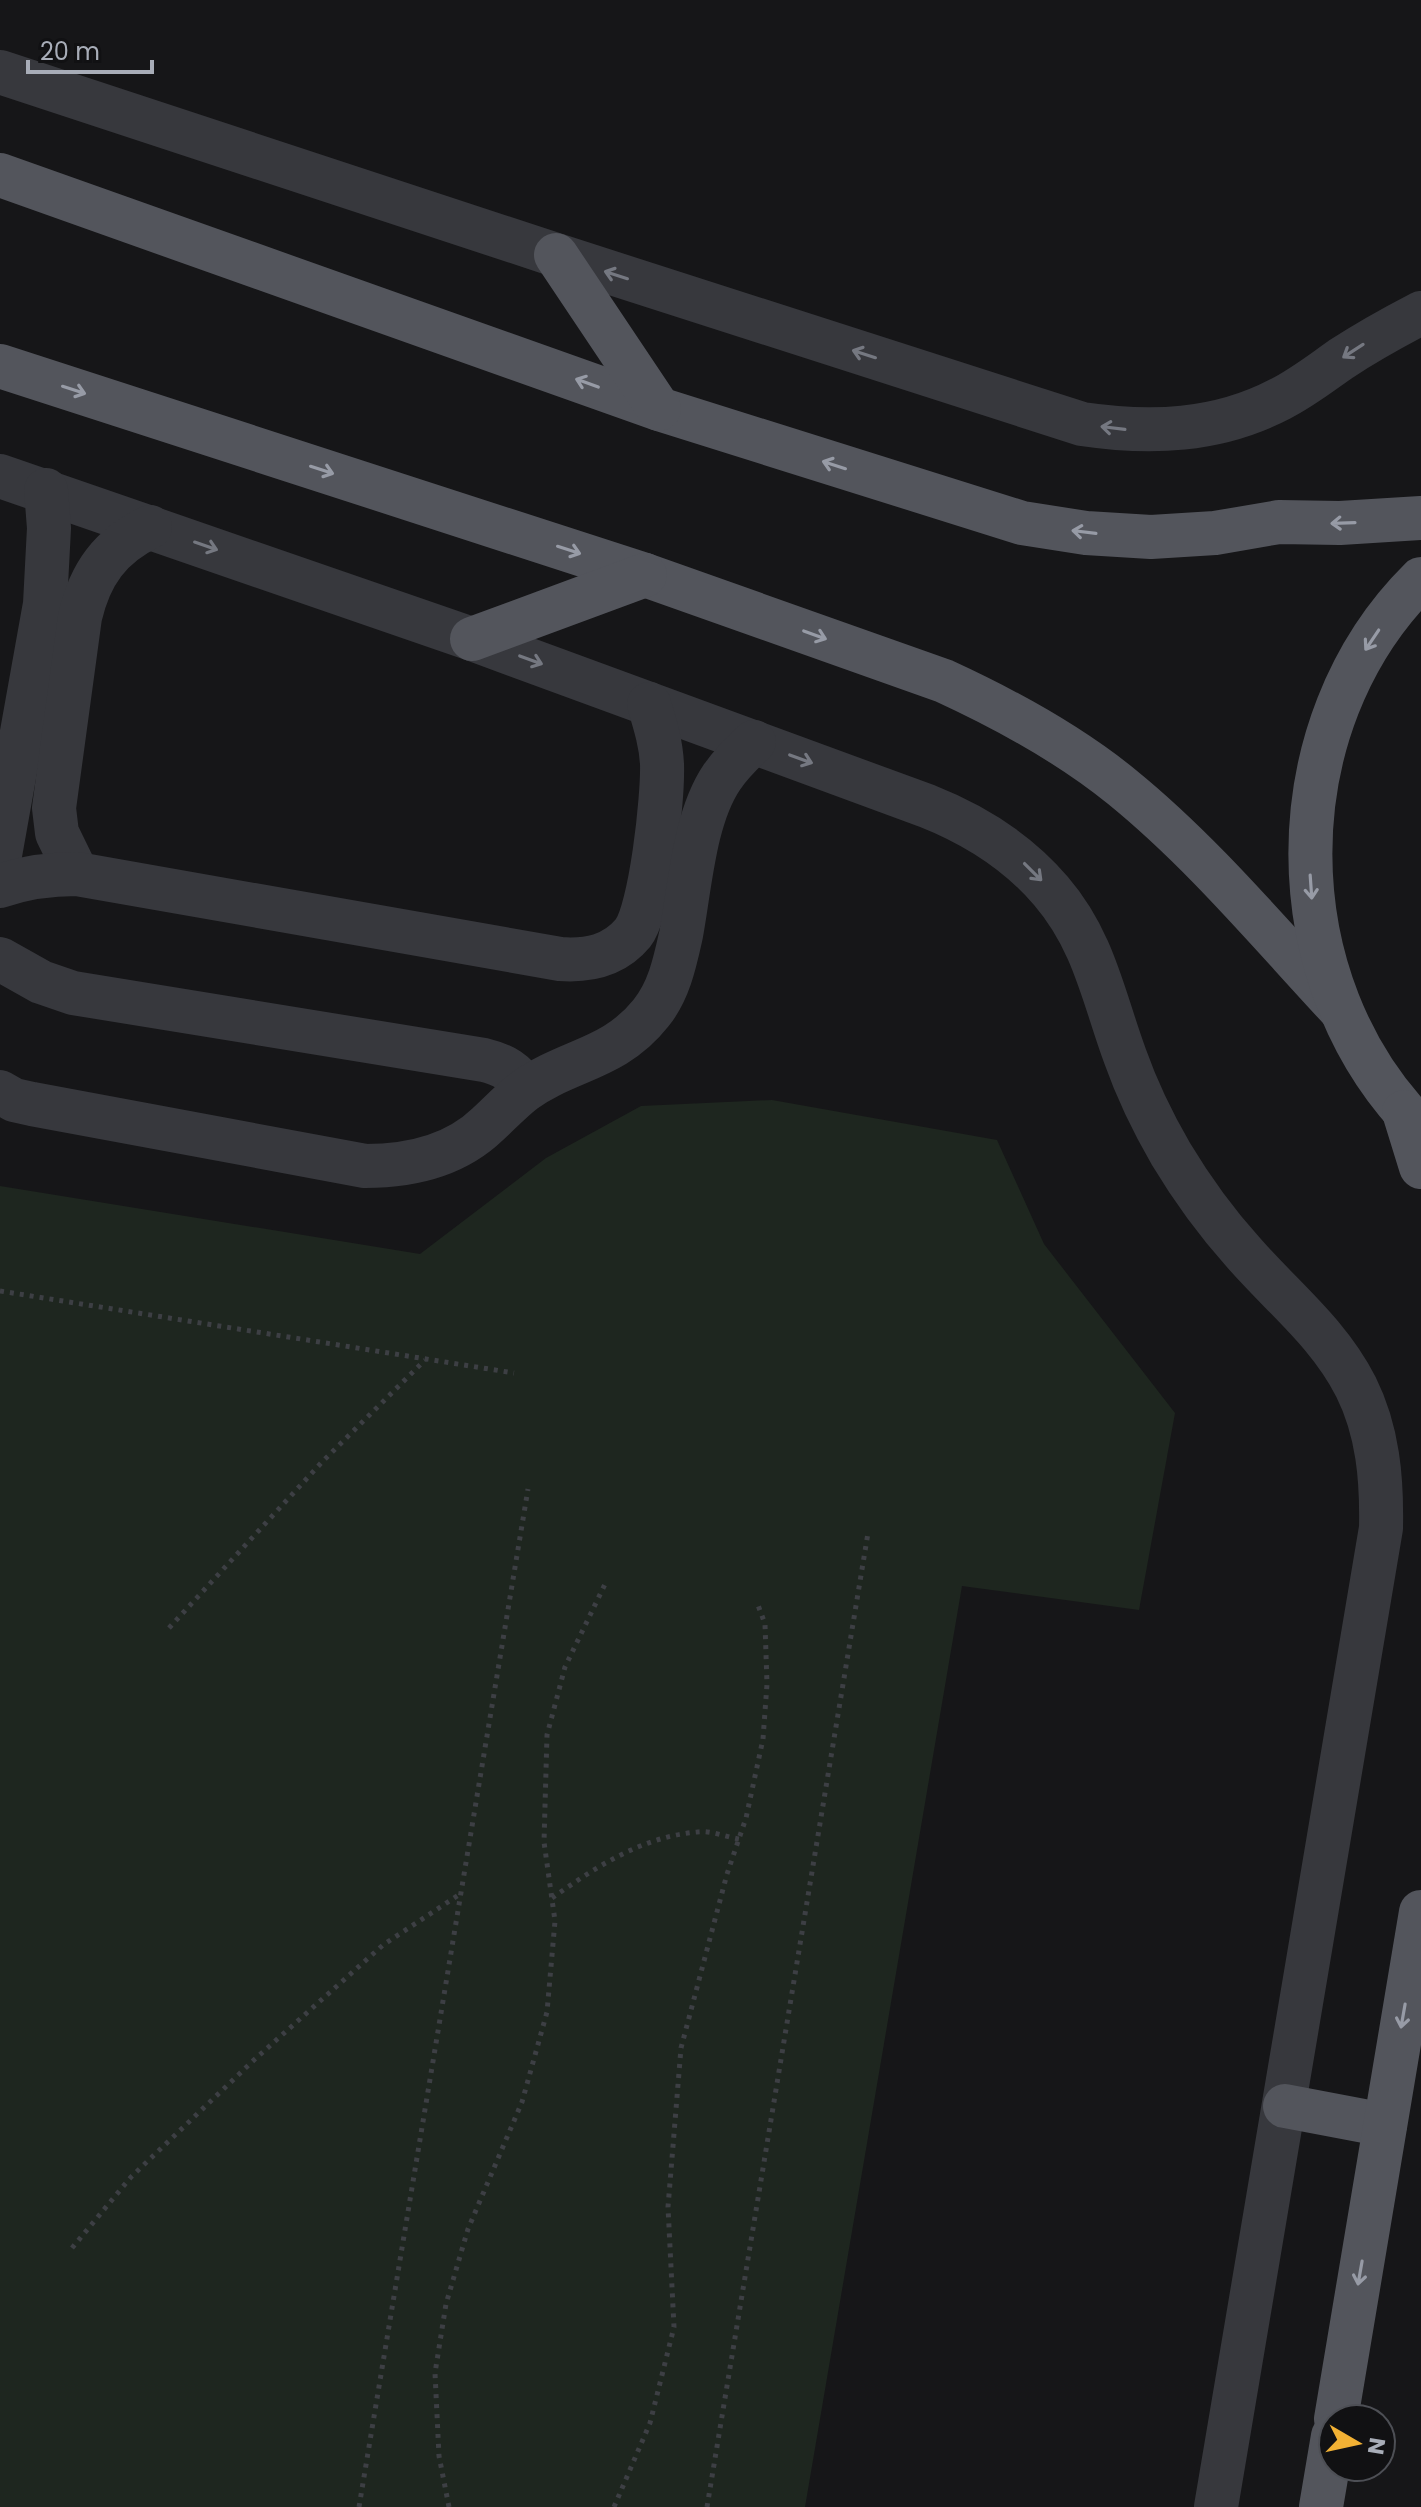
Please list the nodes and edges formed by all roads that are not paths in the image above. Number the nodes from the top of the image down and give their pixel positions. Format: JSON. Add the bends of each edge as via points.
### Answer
{"nodes":[{"id":1,"x":0,"y":72,"type":"edge"},
{"id":2,"x":0,"y":175,"type":"edge"},
{"id":3,"x":556,"y":255,"type":"junction"},
{"id":4,"x":1421,"y":313,"type":"edge"},
{"id":5,"x":0,"y":366,"type":"edge"},
{"id":6,"x":659,"y":409,"type":"junction"},
{"id":7,"x":0,"y":476,"type":"edge"},
{"id":8,"x":46,"y":490,"type":"junction"},
{"id":9,"x":1421,"y":518,"type":"edge"},
{"id":10,"x":150,"y":527,"type":"junction"},
{"id":11,"x":645,"y":575,"type":"junction"},
{"id":12,"x":1421,"y":579,"type":"edge"},
{"id":13,"x":472,"y":639,"type":"junction"},
{"id":14,"x":649,"y":704,"type":"junction"},
{"id":15,"x":754,"y":742,"type":"junction"},
{"id":16,"x":0,"y":855,"type":"edge"},
{"id":17,"x":77,"y":874,"type":"junction"},
{"id":18,"x":0,"y":886,"type":"edge"},
{"id":19,"x":607,"y":953,"type":"junction"},
{"id":20,"x":0,"y":959,"type":"edge"},
{"id":21,"x":1340,"y":1009,"type":"junction"},
{"id":22,"x":654,"y":1011,"type":"junction"},
{"id":23,"x":526,"y":1089,"type":"junction"},
{"id":24,"x":0,"y":1092,"type":"edge"},
{"id":25,"x":1412,"y":1121,"type":"edge"},
{"id":26,"x":1421,"y":1167,"type":"edge"},
{"id":27,"x":1421,"y":1912,"type":"edge"},
{"id":28,"x":1285,"y":2106,"type":"junction"},
{"id":29,"x":1385,"y":2125,"type":"junction"},
{"id":30,"x":1339,"y":2403,"type":"edge"},
{"id":31,"x":1325,"y":2483,"type":"edge"},
{"id":32,"x":1216,"y":2507,"type":"edge"},
{"id":33,"x":1321,"y":2507,"type":"edge"}],
"edges":[{"from":1,"to":3,"type":"street"},
{"from":6,"to":2,"type":"main road","one_way":true},
{"from":4,"to":3,"type":"street","one_way":true,"via":[[1247,413],[1183,429],[1127,430],[1082,424]]},
{"from":3,"to":6,"type":"main road"},
{"from":5,"to":11,"type":"main road","one_way":true},
{"from":9,"to":6,"type":"main road","one_way":true,"via":[[1279,522],[1151,537],[1086,533],[1022,523],[960,505]]},
{"from":7,"to":8,"type":"street"},
{"from":8,"to":10,"type":"street"},
{"from":8,"to":16,"type":"street","via":[[45,604]]},
{"from":10,"to":13,"type":"street","one_way":true},
{"from":10,"to":17,"type":"street","via":[[110,553],[85,594],[80,617],[54,808],[57,833]]},
{"from":11,"to":13,"type":"main road"},
{"from":11,"to":21,"type":"main road","one_way":true,"via":[[944,681],[1037,728],[1162,821]]},
{"from":12,"to":21,"type":"main road","one_way":true,"via":[[1368,644],[1339,702],[1319,764],[1310,827],[1311,892],[1321,952]]},
{"from":13,"to":14,"type":"street","one_way":true},
{"from":14,"to":15,"type":"street"},
{"from":14,"to":19,"type":"street","via":[[662,764],[646,905],[632,933]]},
{"from":15,"to":22,"type":"street","via":[[720,779],[709,802],[675,962]]},
{"from":15,"to":28,"type":"street","one_way":true,"via":[[963,820],[1005,847],[1051,890],[1086,944],[1145,1105],[1170,1152],[1204,1205],[1315,1325],[1357,1388],[1378,1458],[1381,1528]]},
{"from":17,"to":18,"type":"street","via":[[49,874]]},
{"from":17,"to":19,"type":"street","via":[[560,959]]},
{"from":19,"to":22,"type":"street"},
{"from":20,"to":23,"type":"street","via":[[73,993],[484,1060],[509,1069]]},
{"from":21,"to":25,"type":"main road","via":[[1368,1063]]},
{"from":22,"to":23,"type":"street","via":[[614,1048]]},
{"from":23,"to":24,"type":"street","via":[[451,1149],[409,1163],[365,1166],[32,1104]]},
{"from":25,"to":26,"type":"main road"},
{"from":27,"to":29,"type":"main road","one_way":true},
{"from":28,"to":29,"type":"main road"},
{"from":28,"to":32,"type":"street"},
{"from":29,"to":30,"type":"main road","one_way":true},
{"from":31,"to":33,"type":"main road"}]}
